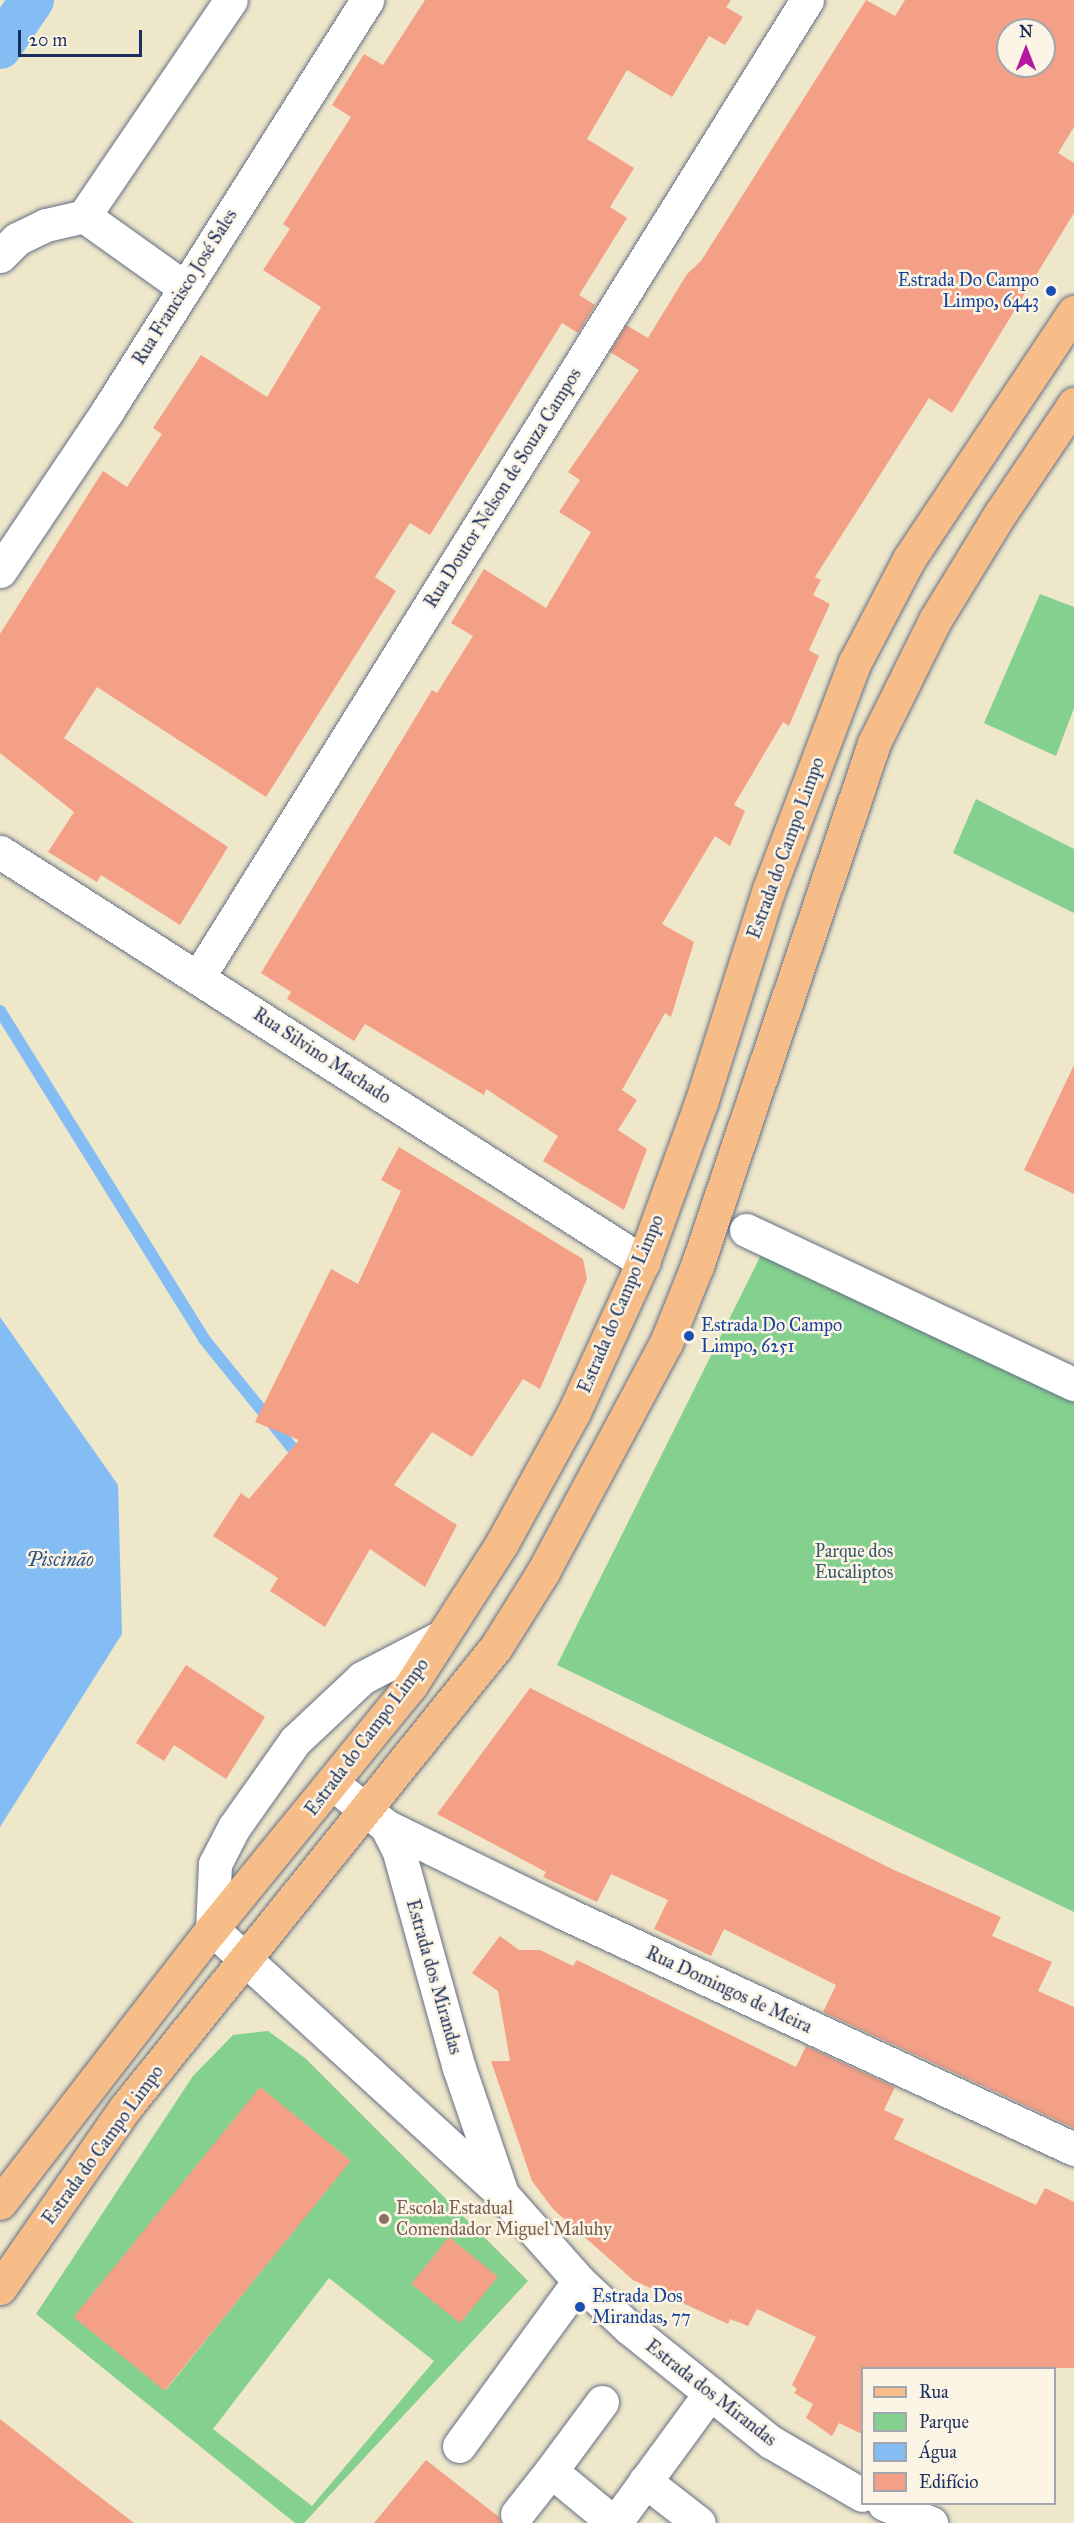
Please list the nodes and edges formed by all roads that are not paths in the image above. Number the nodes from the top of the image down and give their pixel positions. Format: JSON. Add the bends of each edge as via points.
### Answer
{"nodes":[{"id":1,"x":231,"y":0,"type":"edge"},
{"id":2,"x":367,"y":0,"type":"edge"},
{"id":3,"x":807,"y":0,"type":"edge"},
{"id":4,"x":84,"y":216,"type":"junction"},
{"id":5,"x":0,"y":256,"type":"edge"},
{"id":6,"x":184,"y":288,"type":"junction"},
{"id":7,"x":1074,"y":312,"type":"edge"},
{"id":8,"x":1074,"y":404,"type":"edge"},
{"id":9,"x":0,"y":571,"type":"edge"},
{"id":10,"x":0,"y":852,"type":"edge"},
{"id":11,"x":198,"y":976,"type":"junction"},
{"id":12,"x":746,"y":1230,"type":"dead end"},
{"id":13,"x":643,"y":1262,"type":"junction"},
{"id":14,"x":1074,"y":1384,"type":"edge"},
{"id":15,"x":441,"y":1637,"type":"junction"},
{"id":16,"x":333,"y":1784,"type":"junction"},
{"id":17,"x":377,"y":1819,"type":"junction"},
{"id":18,"x":212,"y":1929,"type":"junction"},
{"id":19,"x":246,"y":1960,"type":"junction"},
{"id":20,"x":1074,"y":2149,"type":"edge"},
{"id":21,"x":501,"y":2193,"type":"junction"},
{"id":22,"x":0,"y":2203,"type":"edge"},
{"id":23,"x":579,"y":2281,"type":"junction"},
{"id":24,"x":0,"y":2288,"type":"edge"},
{"id":25,"x":710,"y":2393,"type":"junction"},
{"id":26,"x":602,"y":2402,"type":"dead end"},
{"id":27,"x":459,"y":2446,"type":"dead end"},
{"id":28,"x":551,"y":2471,"type":"junction"},
{"id":29,"x":645,"y":2481,"type":"junction"},
{"id":30,"x":861,"y":2494,"type":"edge"},
{"id":31,"x":886,"y":2505,"type":"edge"},
{"id":32,"x":517,"y":2514,"type":"dead end"},
{"id":33,"x":615,"y":2523,"type":"edge"},
{"id":34,"x":699,"y":2523,"type":"edge"},
{"id":35,"x":931,"y":2523,"type":"edge"}],
"edges":[{"from":1,"to":4,"type":"street"},
{"from":2,"to":6,"type":"street","name":"Rua Francisco José Sales"},
{"from":3,"to":11,"type":"street","name":"Rua Doutor Nelson de Souza Campos"},
{"from":4,"to":5,"type":"street","via":[[46,225],[16,239]]},
{"from":4,"to":6,"type":"street"},
{"from":6,"to":9,"type":"street","name":"Rua Francisco José Sales"},
{"from":7,"to":13,"type":"main road","name":"Estrada do Campo Limpo","via":[[909,559],[855,662],[769,889],[701,1103]]},
{"from":8,"to":17,"type":"main road","name":"Estrada do Campo Limpo","via":[[1000,513],[935,620],[874,744],[713,1222],[666,1343],[543,1572]]},
{"from":10,"to":11,"type":"street","name":"Rua Silvino Machado"},
{"from":11,"to":13,"type":"street","name":"Rua Silvino Machado"},
{"from":12,"to":14,"type":"street"},
{"from":13,"to":15,"type":"main road","name":"Estrada do Campo Limpo","via":[[568,1422],[502,1543]]},
{"from":15,"to":16,"type":"main road","name":"Estrada do Campo Limpo","via":[[411,1685]]},
{"from":15,"to":18,"type":"street","via":[[362,1678],[295,1741],[234,1827],[215,1864]]},
{"from":16,"to":17,"type":"street","name":"Estrada dos Mirandas"},
{"from":16,"to":18,"type":"main road","name":"Estrada do Campo Limpo"},
{"from":17,"to":19,"type":"main road","name":"Estrada do Campo Limpo"},
{"from":17,"to":20,"type":"street","name":"Rua Domingos de Meira","via":[[564,1913]]},
{"from":17,"to":21,"type":"street","name":"Estrada dos Mirandas","via":[[399,1852],[459,2068]]},
{"from":18,"to":19,"type":"street","name":"Estrada dos Mirandas"},
{"from":18,"to":22,"type":"main road","name":"Estrada do Campo Limpo"},
{"from":19,"to":21,"type":"street","name":"Estrada dos Mirandas"},
{"from":19,"to":24,"type":"main road","name":"Estrada do Campo Limpo","via":[[126,2108]]},
{"from":21,"to":23,"type":"street","name":"Estrada dos Mirandas"},
{"from":23,"to":25,"type":"street","name":"Estrada dos Mirandas","via":[[629,2328]]},
{"from":23,"to":27,"type":"street"},
{"from":25,"to":29,"type":"street"},
{"from":25,"to":30,"type":"street","name":"Estrada dos Mirandas","via":[[771,2442]]},
{"from":26,"to":28,"type":"street"},
{"from":28,"to":32,"type":"street"},
{"from":28,"to":33,"type":"street"},
{"from":29,"to":33,"type":"street"},
{"from":29,"to":34,"type":"street"},
{"from":31,"to":35,"type":"street"}]}
